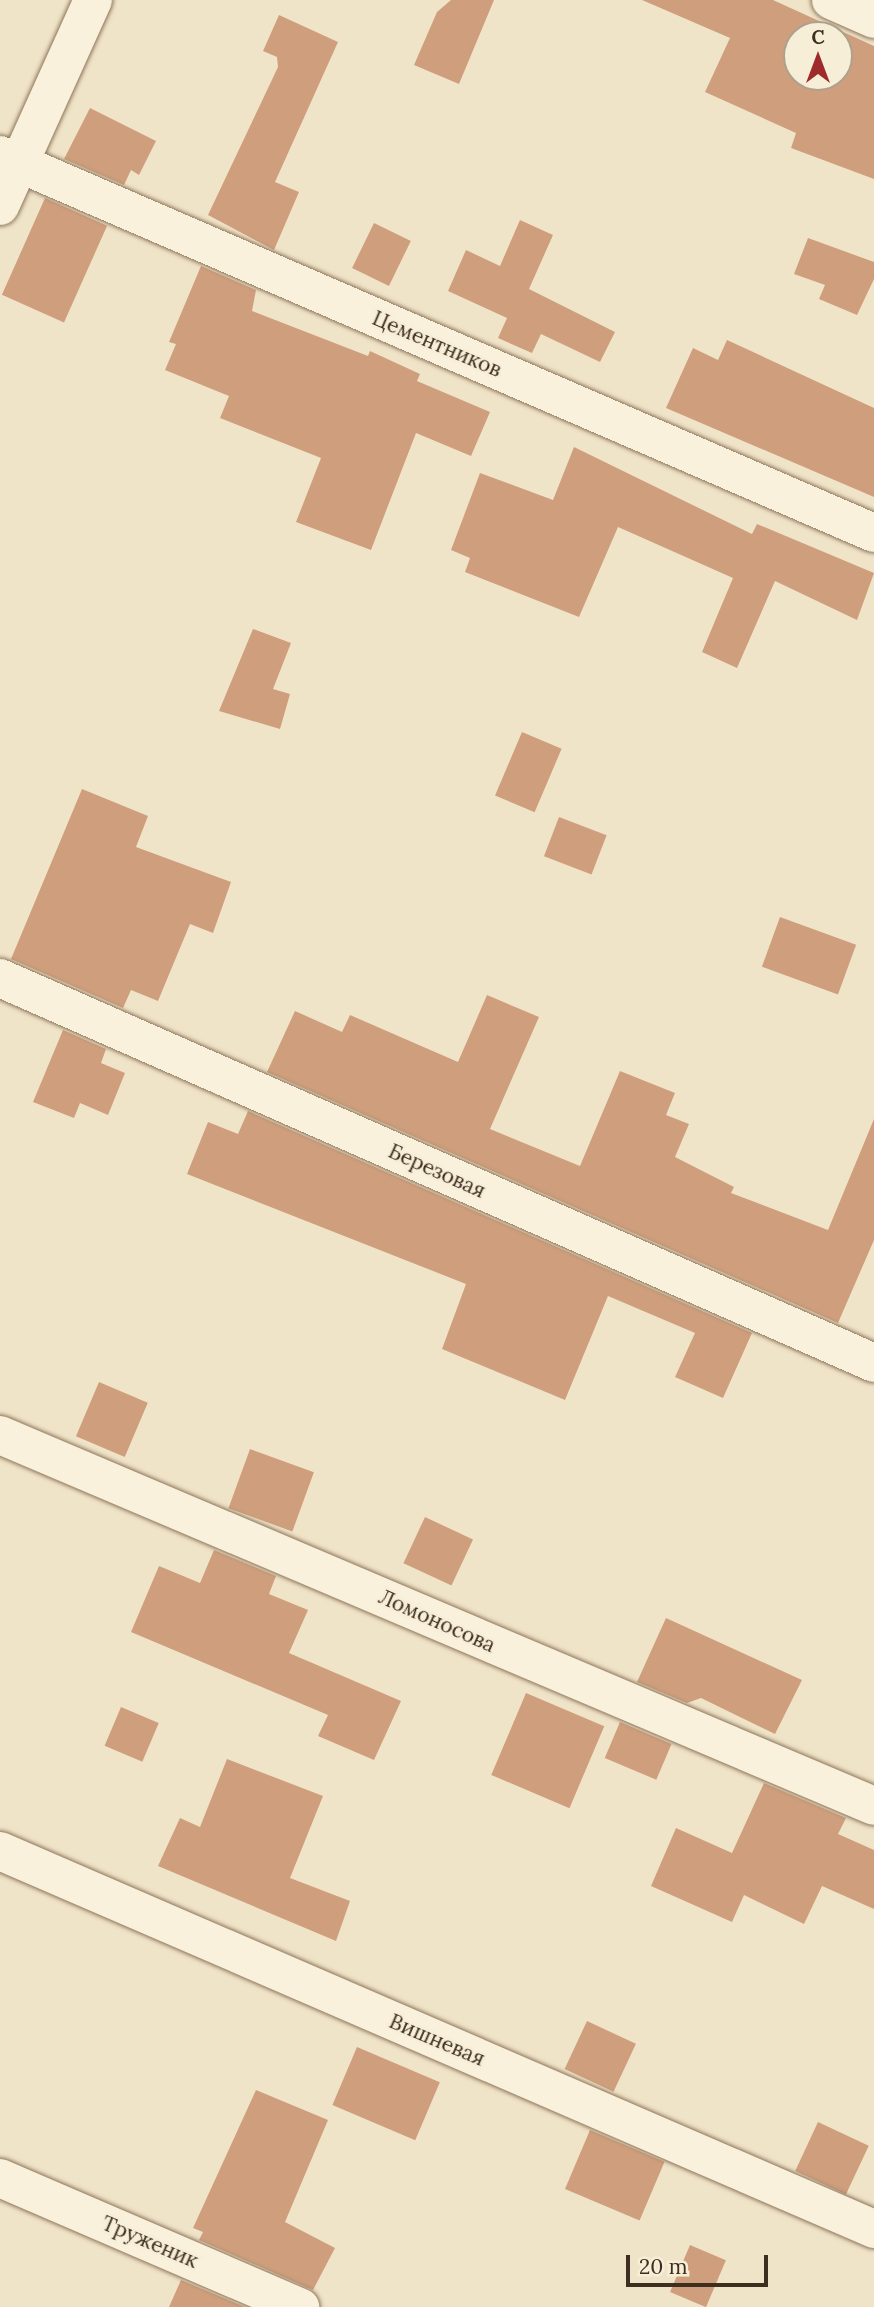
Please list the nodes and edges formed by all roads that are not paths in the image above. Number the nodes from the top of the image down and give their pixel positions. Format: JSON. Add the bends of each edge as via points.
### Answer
{"nodes":[{"id":1,"x":93,"y":0,"type":"edge"},
{"id":2,"x":831,"y":0,"type":"edge"},
{"id":3,"x":874,"y":19,"type":"edge"},
{"id":4,"x":10,"y":159,"type":"edge"},
{"id":5,"x":0,"y":206,"type":"edge"},
{"id":6,"x":874,"y":533,"type":"edge"},
{"id":7,"x":0,"y":978,"type":"edge"},
{"id":8,"x":874,"y":1363,"type":"edge"},
{"id":9,"x":0,"y":1435,"type":"edge"},
{"id":10,"x":874,"y":1806,"type":"edge"},
{"id":11,"x":0,"y":1851,"type":"edge"},
{"id":12,"x":0,"y":2178,"type":"edge"},
{"id":13,"x":874,"y":2229,"type":"edge"},
{"id":14,"x":300,"y":2307,"type":"edge"}],
"edges":[{"from":1,"to":4,"type":"street"},
{"from":2,"to":3,"type":"street"},
{"from":4,"to":5,"type":"street"},
{"from":4,"to":6,"type":"street","name":"Цементников"},
{"from":7,"to":8,"type":"street","name":"Березовая"},
{"from":9,"to":10,"type":"street","name":"Ломоносова"},
{"from":11,"to":13,"type":"street","name":"Вишневая"},
{"from":12,"to":14,"type":"street","name":"Труженик"}]}
